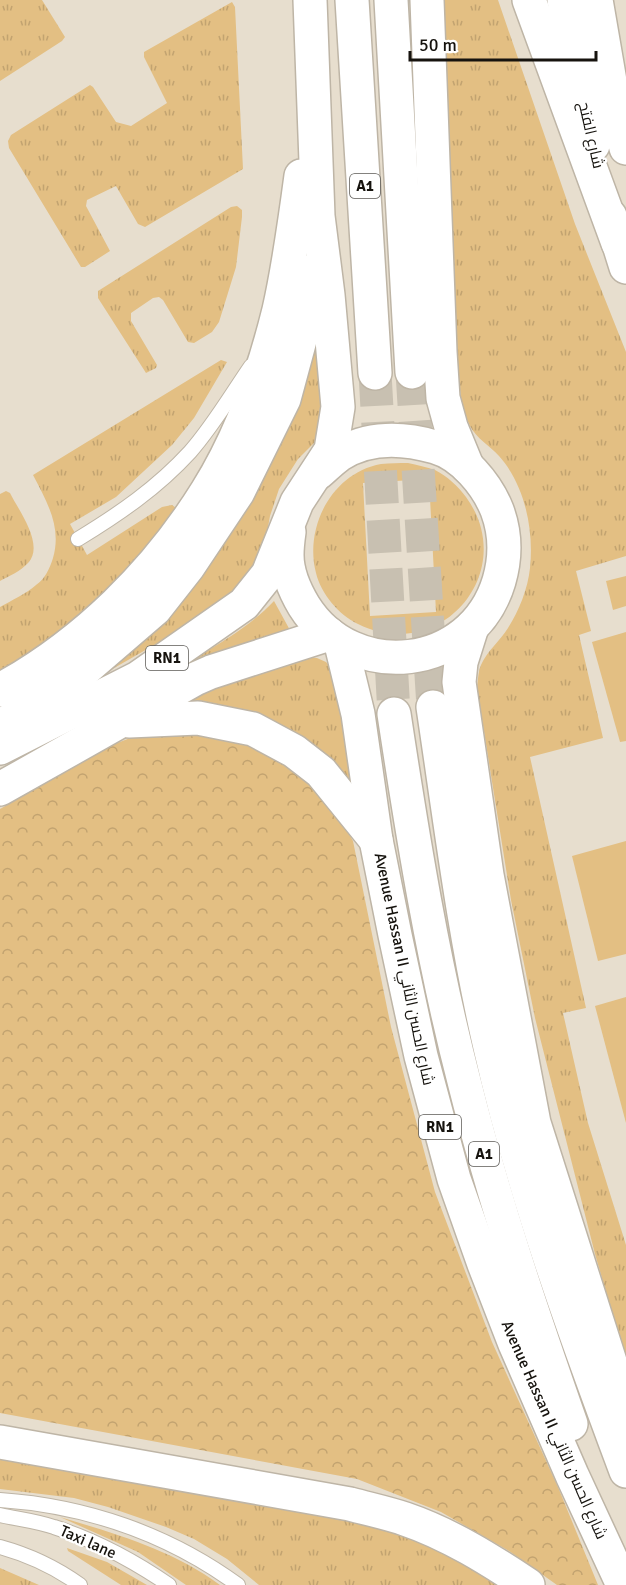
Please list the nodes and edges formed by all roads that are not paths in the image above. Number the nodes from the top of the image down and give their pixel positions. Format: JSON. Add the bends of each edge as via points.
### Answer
{"nodes":[{"id":1,"x":310,"y":0,"type":"edge"},
{"id":2,"x":352,"y":0,"type":"edge"},
{"id":3,"x":391,"y":0,"type":"edge"},
{"id":4,"x":427,"y":0,"type":"edge"},
{"id":5,"x":529,"y":0,"type":"edge"},
{"id":6,"x":564,"y":0,"type":"edge"},
{"id":7,"x":596,"y":0,"type":"edge"},
{"id":8,"x":313,"y":76,"type":"junction"},
{"id":9,"x":626,"y":148,"type":"edge"},
{"id":10,"x":318,"y":216,"type":"junction"},
{"id":11,"x":622,"y":255,"type":"edge"},
{"id":12,"x":279,"y":310,"type":"junction"},
{"id":13,"x":412,"y":372,"type":"tunnel mouth"},
{"id":14,"x":375,"y":373,"type":"tunnel mouth"},
{"id":15,"x":467,"y":466,"type":"junction"},
{"id":16,"x":314,"y":476,"type":"junction"},
{"id":17,"x":290,"y":521,"type":"junction"},
{"id":18,"x":78,"y":539,"type":"dead end"},
{"id":19,"x":472,"y":627,"type":"junction"},
{"id":20,"x":335,"y":639,"type":"junction"},
{"id":21,"x":0,"y":690,"type":"edge"},
{"id":22,"x":433,"y":707,"type":"tunnel mouth"},
{"id":23,"x":394,"y":714,"type":"tunnel mouth"},
{"id":24,"x":121,"y":722,"type":"junction"},
{"id":25,"x":0,"y":727,"type":"edge"},
{"id":26,"x":0,"y":748,"type":"edge"},
{"id":27,"x":0,"y":789,"type":"edge"},
{"id":28,"x":376,"y":840,"type":"junction"},
{"id":29,"x":626,"y":1412,"type":"edge"},
{"id":30,"x":0,"y":1443,"type":"edge"},
{"id":31,"x":626,"y":1471,"type":"edge"},
{"id":32,"x":0,"y":1500,"type":"edge"},
{"id":33,"x":0,"y":1515,"type":"edge"},
{"id":34,"x":0,"y":1546,"type":"edge"},
{"id":35,"x":626,"y":1580,"type":"edge"},
{"id":36,"x":80,"y":1585,"type":"edge"},
{"id":37,"x":170,"y":1585,"type":"edge"},
{"id":38,"x":238,"y":1585,"type":"edge"},
{"id":39,"x":528,"y":1585,"type":"edge"},
{"id":40,"x":623,"y":1585,"type":"edge"}],
"edges":[{"from":1,"to":8,"type":"main road"},
{"from":2,"to":14,"type":"main road","number":"A1"},
{"from":3,"to":13,"type":"main road","number":"A1"},
{"from":4,"to":15,"type":"main road","via":[[440,352],[451,428]]},
{"from":5,"to":11,"type":"main road"},
{"from":6,"to":11,"type":"main road","name":"شارع الفتح","via":[[594,151]]},
{"from":7,"to":9,"type":"main road","name":"شارع الفتح"},
{"from":8,"to":10,"type":"main road"},
{"from":8,"to":12,"type":"main road","via":[[292,248]]},
{"from":10,"to":16,"type":"main road","via":[[338,407],[331,450]]},
{"from":10,"to":25,"type":"main road","via":[[307,314],[284,399],[238,492],[155,609],[76,677]]},
{"from":12,"to":18,"type":"lane","via":[[253,364],[190,452],[155,487]]},
{"from":12,"to":21,"type":"main road","via":[[248,407],[190,518],[117,603],[46,663]]},
{"from":15,"to":16,"type":"main road","via":[[439,448],[406,440],[372,442],[340,454]]},
{"from":15,"to":19,"type":"main road","via":[[490,494],[503,527],[504,563],[494,598]]},
{"from":16,"to":17,"type":"main road"},
{"from":17,"to":20,"type":"main road","via":[[287,556],[295,591],[314,621]]},
{"from":17,"to":26,"type":"main road","number":"RN1","via":[[268,574],[244,604],[138,678]]},
{"from":19,"to":20,"type":"main road","via":[[450,644],[423,655],[395,658],[367,655]]},
{"from":19,"to":29,"type":"main road","via":[[459,682],[487,875],[513,1017],[534,1123]]},
{"from":20,"to":24,"type":"main road","via":[[211,672]]},
{"from":20,"to":28,"type":"main road","name":"Avenue Hassan II شارع الحسن الثاني","number":"RN1","via":[[358,714]]},
{"from":22,"to":31,"type":"main road","number":"A1","via":[[490,1047],[532,1203]]},
{"from":23,"to":35,"type":"main road","number":"A1","via":[[441,987],[465,1086],[538,1330]]},
{"from":24,"to":27,"type":"main road"},
{"from":24,"to":28,"type":"main road","via":[[191,718],[254,729],[294,751],[321,772]]},
{"from":28,"to":40,"type":"main road","name":"Avenue Hassan II شارع الحسن الثاني","number":"RN1","via":[[421,1056],[454,1179],[515,1344]]},
{"from":30,"to":39,"type":"main road","via":[[350,1504],[404,1519],[453,1539]]},
{"from":32,"to":38,"type":"lane","via":[[79,1511],[137,1530],[184,1549]]},
{"from":33,"to":37,"type":"lane","name":"Taxi lane","via":[[53,1526],[95,1543]]},
{"from":34,"to":36,"type":"lane","via":[[26,1554]]}]}
